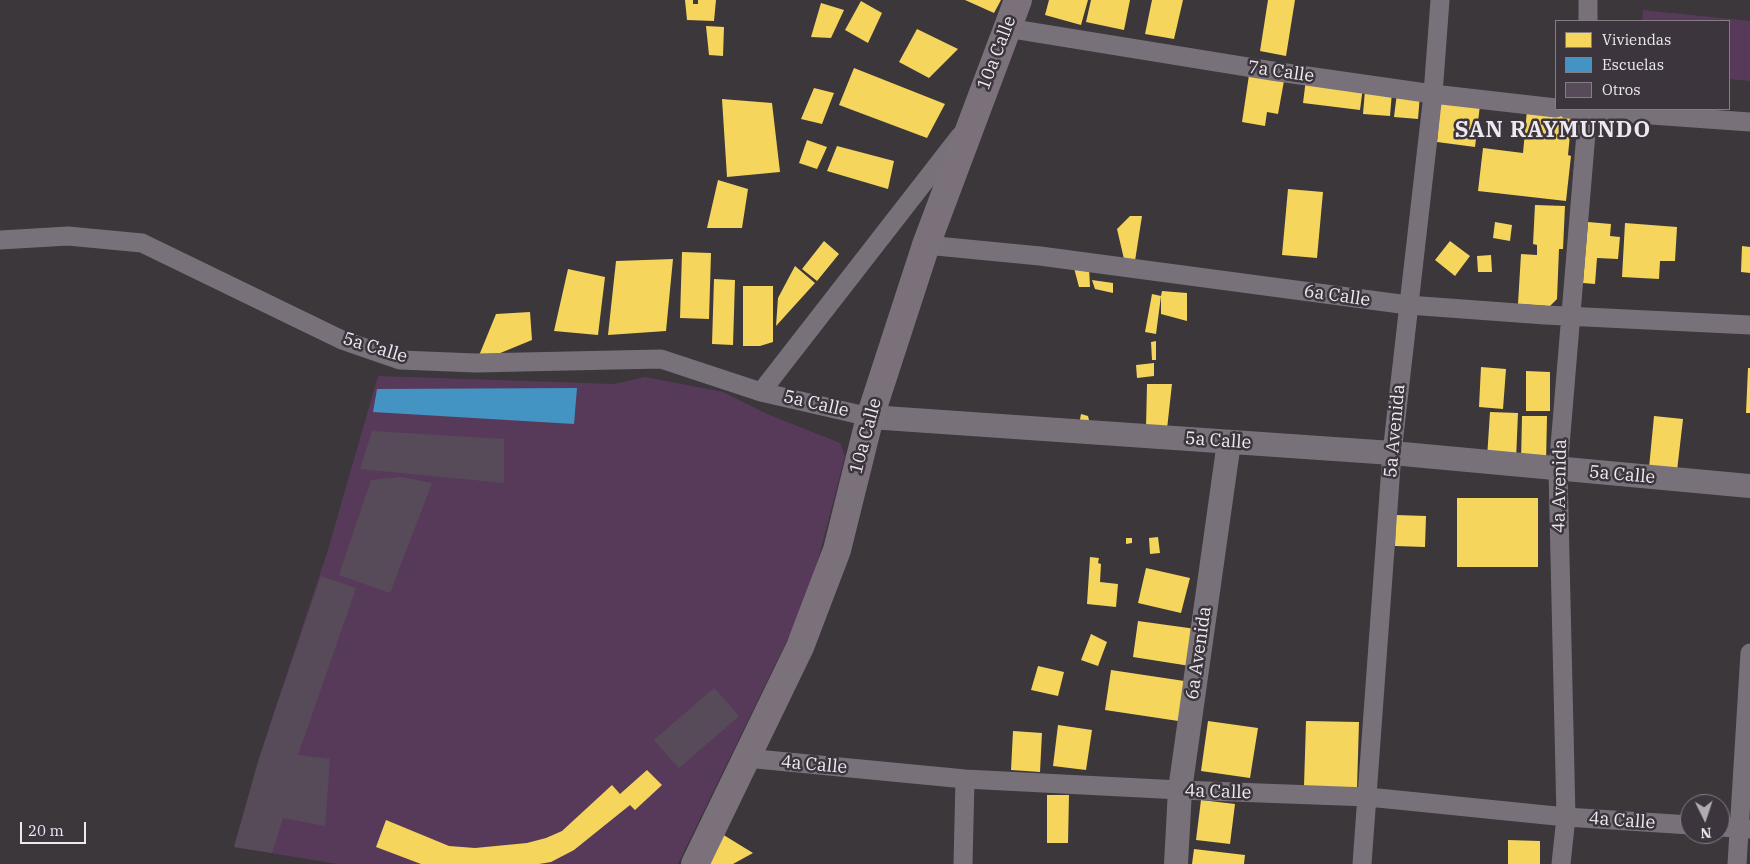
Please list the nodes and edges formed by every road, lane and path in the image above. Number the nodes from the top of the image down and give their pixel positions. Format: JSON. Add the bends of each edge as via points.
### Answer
{"nodes":[{"id":1,"x":1018,"y":0,"type":"edge"},
{"id":2,"x":1440,"y":0,"type":"edge"},
{"id":3,"x":1588,"y":0,"type":"edge"},
{"id":4,"x":1588,"y":20,"type":"edge"},
{"id":5,"x":1007,"y":28,"type":"junction"},
{"id":6,"x":1433,"y":94,"type":"junction"},
{"id":7,"x":1555,"y":108,"type":"edge"},
{"id":8,"x":1588,"y":110,"type":"edge"},
{"id":9,"x":1750,"y":122,"type":"edge"},
{"id":10,"x":970,"y":124,"type":"junction"},
{"id":11,"x":0,"y":240,"type":"edge"},
{"id":12,"x":926,"y":245,"type":"junction"},
{"id":13,"x":1408,"y":306,"type":"junction"},
{"id":14,"x":1570,"y":316,"type":"junction"},
{"id":15,"x":1750,"y":325,"type":"edge"},
{"id":16,"x":761,"y":392,"type":"junction"},
{"id":17,"x":870,"y":417,"type":"junction"},
{"id":18,"x":1229,"y":442,"type":"junction"},
{"id":19,"x":1392,"y":453,"type":"junction"},
{"id":20,"x":1558,"y":470,"type":"junction"},
{"id":21,"x":1750,"y":486,"type":"edge"},
{"id":22,"x":1750,"y":653,"type":"edge"},
{"id":23,"x":746,"y":758,"type":"junction"},
{"id":24,"x":965,"y":779,"type":"junction"},
{"id":25,"x":1180,"y":790,"type":"junction"},
{"id":26,"x":1368,"y":797,"type":"junction"},
{"id":27,"x":1566,"y":817,"type":"junction"},
{"id":28,"x":1680,"y":825,"type":"edge"},
{"id":29,"x":1730,"y":828,"type":"edge"},
{"id":30,"x":1744,"y":829,"type":"edge"},
{"id":31,"x":695,"y":864,"type":"edge"},
{"id":32,"x":963,"y":864,"type":"edge"},
{"id":33,"x":1176,"y":864,"type":"edge"},
{"id":34,"x":1362,"y":864,"type":"edge"},
{"id":35,"x":1561,"y":864,"type":"edge"},
{"id":36,"x":1737,"y":864,"type":"edge"}],
"edges":[{"from":1,"to":5,"type":"main road","name":"10a Calle"},
{"from":2,"to":6,"type":"street","name":"5a Avenida"},
{"from":3,"to":4,"type":"street"},
{"from":5,"to":6,"type":"street","name":"7a Calle"},
{"from":5,"to":10,"type":"main road","name":"10a Calle"},
{"from":6,"to":7,"type":"street","name":"7a Calle"},
{"from":6,"to":13,"type":"street","name":"5a Avenida"},
{"from":8,"to":9,"type":"street"},
{"from":8,"to":14,"type":"street","name":"4a Avenida"},
{"from":10,"to":12,"type":"main road","name":"10a Calle"},
{"from":10,"to":16,"type":"street"},
{"from":11,"to":16,"type":"street","name":"5a Calle","via":[[68,236],[142,243],[342,340],[400,360],[476,363],[661,359]]},
{"from":12,"to":13,"type":"street","name":"6a Calle","via":[[1059,259]]},
{"from":12,"to":17,"type":"main road","name":"10a Calle"},
{"from":13,"to":14,"type":"street","name":"6a Calle"},
{"from":13,"to":19,"type":"street","name":"5a Avenida"},
{"from":14,"to":15,"type":"street","name":"6a Calle"},
{"from":14,"to":20,"type":"street","name":"4a Avenida"},
{"from":16,"to":17,"type":"street","name":"5a Calle"},
{"from":17,"to":18,"type":"street","name":"5a Calle"},
{"from":17,"to":23,"type":"main road","name":"10a Calle","via":[[837,550],[800,647]]},
{"from":18,"to":19,"type":"street","name":"5a Calle"},
{"from":18,"to":25,"type":"street","name":"6a Avenida"},
{"from":19,"to":20,"type":"street","name":"5a Calle"},
{"from":19,"to":26,"type":"street","name":"5a Avenida"},
{"from":20,"to":21,"type":"street","name":"5a Calle"},
{"from":20,"to":27,"type":"street","name":"4a Avenida"},
{"from":22,"to":30,"type":"street"},
{"from":23,"to":24,"type":"street","name":"4a Calle"},
{"from":23,"to":31,"type":"main road","name":"10a Calle"},
{"from":24,"to":25,"type":"street","name":"4a Calle"},
{"from":24,"to":32,"type":"street"},
{"from":25,"to":26,"type":"street","name":"4a Calle"},
{"from":25,"to":33,"type":"street","name":"6a Avenida"},
{"from":26,"to":27,"type":"street","name":"4a Calle"},
{"from":26,"to":34,"type":"street","name":"5a Avenida"},
{"from":27,"to":28,"type":"street","name":"4a Calle"},
{"from":27,"to":35,"type":"street","name":"4a Avenida"},
{"from":29,"to":30,"type":"street"},
{"from":30,"to":36,"type":"street"}]}
